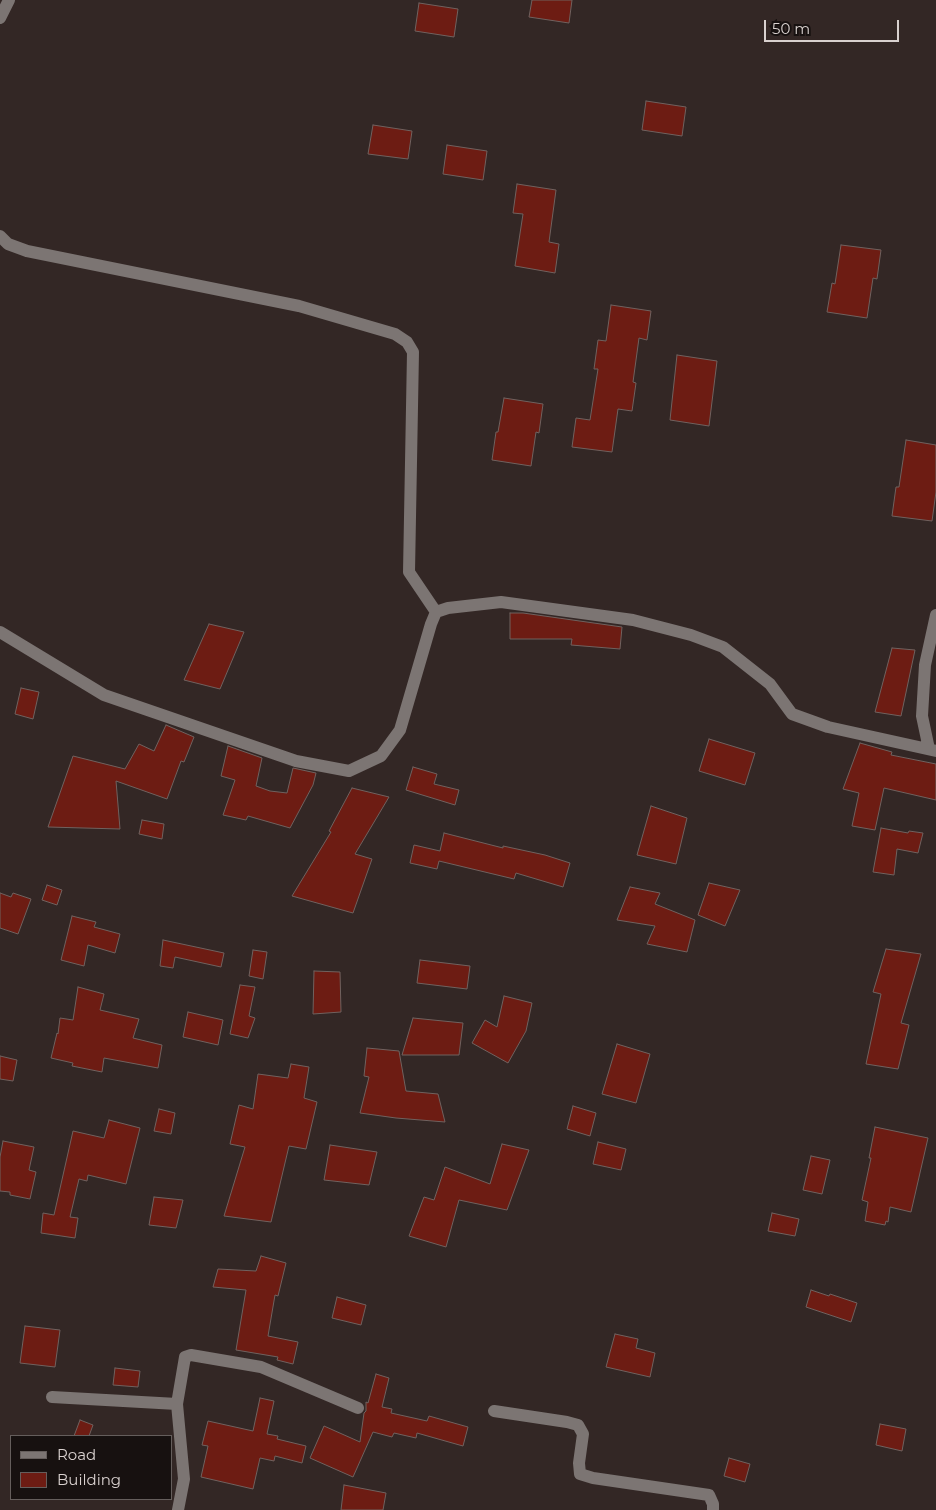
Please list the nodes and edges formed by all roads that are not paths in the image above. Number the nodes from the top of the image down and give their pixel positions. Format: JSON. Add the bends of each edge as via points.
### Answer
{"nodes":[{"id":1,"x":9,"y":0,"type":"edge"},
{"id":2,"x":0,"y":18,"type":"edge"},
{"id":3,"x":0,"y":236,"type":"edge"},
{"id":4,"x":436,"y":612,"type":"junction"},
{"id":5,"x":936,"y":615,"type":"edge"},
{"id":6,"x":0,"y":632,"type":"edge"},
{"id":7,"x":932,"y":750,"type":"edge"},
{"id":8,"x":52,"y":1398,"type":"dead end"},
{"id":9,"x":177,"y":1404,"type":"junction"},
{"id":10,"x":358,"y":1408,"type":"dead end"},
{"id":11,"x":494,"y":1411,"type":"dead end"},
{"id":12,"x":178,"y":1510,"type":"edge"},
{"id":13,"x":713,"y":1510,"type":"edge"}],
"edges":[{"from":1,"to":2,"type":"street"},
{"from":3,"to":4,"type":"street","via":[[8,244],[27,251],[299,306],[395,334],[407,342],[413,352],[409,572]]},
{"from":4,"to":6,"type":"street","via":[[400,730],[381,756],[349,772],[296,760],[104,695]]},
{"from":4,"to":7,"type":"street","via":[[501,602],[633,620],[691,635],[723,647],[770,684],[792,714],[828,728]]},
{"from":5,"to":7,"type":"street","via":[[925,665],[922,716]]},
{"from":8,"to":9,"type":"street"},
{"from":9,"to":10,"type":"street","via":[[186,1357],[191,1355],[261,1367]]},
{"from":9,"to":12,"type":"street","via":[[184,1479]]},
{"from":11,"to":13,"type":"street","via":[[578,1425],[582,1434],[580,1474],[709,1495]]}]}
